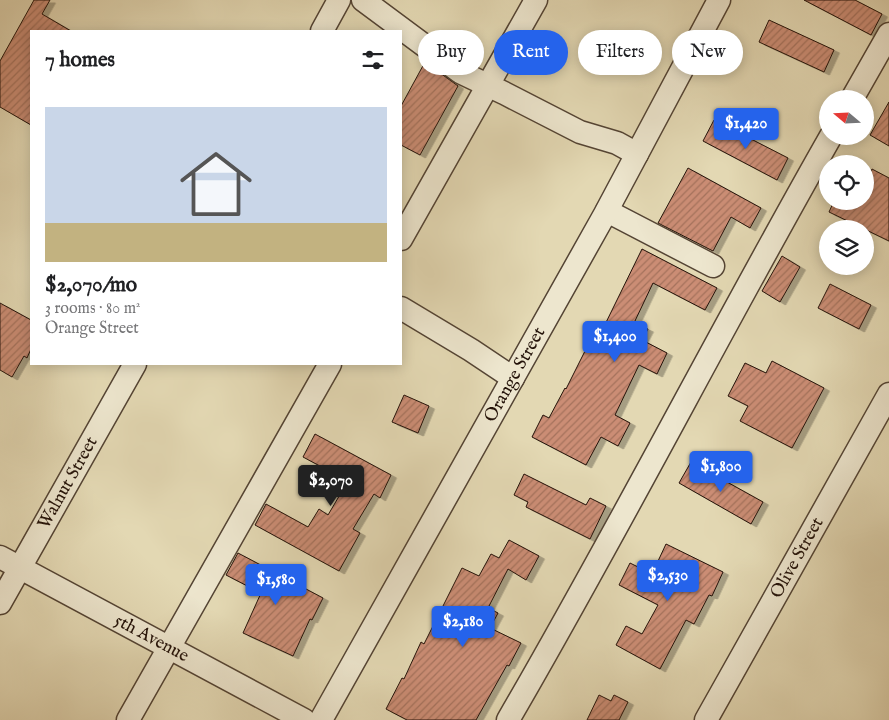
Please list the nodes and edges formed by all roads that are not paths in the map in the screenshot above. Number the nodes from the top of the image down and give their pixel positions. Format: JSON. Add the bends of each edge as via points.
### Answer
{"nodes":[{"id":1,"x":339,"y":0,"type":"edge"},
{"id":2,"x":363,"y":0,"type":"edge"},
{"id":3,"x":536,"y":0,"type":"edge"},
{"id":4,"x":719,"y":0,"type":"edge"},
{"id":5,"x":323,"y":30,"type":"edge"},
{"id":6,"x":889,"y":34,"type":"edge"},
{"id":7,"x":488,"y":85,"type":"junction"},
{"id":8,"x":857,"y":90,"type":"edge"},
{"id":9,"x":826,"y":145,"type":"edge"},
{"id":10,"x":637,"y":154,"type":"junction"},
{"id":11,"x":607,"y":211,"type":"junction"},
{"id":12,"x":402,"y":236,"type":"edge"},
{"id":13,"x":713,"y":266,"type":"dead end"},
{"id":14,"x":402,"y":309,"type":"edge"},
{"id":15,"x":134,"y":365,"type":"edge"},
{"id":16,"x":329,"y":365,"type":"edge"},
{"id":17,"x":513,"y":378,"type":"junction"},
{"id":18,"x":889,"y":394,"type":"edge"},
{"id":19,"x":0,"y":557,"type":"edge"},
{"id":20,"x":20,"y":568,"type":"junction"},
{"id":21,"x":0,"y":603,"type":"edge"},
{"id":22,"x":169,"y":648,"type":"junction"},
{"id":23,"x":128,"y":720,"type":"edge"},
{"id":24,"x":304,"y":720,"type":"edge"},
{"id":25,"x":321,"y":720,"type":"edge"},
{"id":26,"x":508,"y":720,"type":"edge"},
{"id":27,"x":706,"y":720,"type":"edge"}],
"edges":[{"from":1,"to":5,"type":"street"},
{"from":2,"to":7,"type":"street","via":[[460,72]]},
{"from":3,"to":7,"type":"street"},
{"from":4,"to":10,"type":"street","name":"Orange Street"},
{"from":6,"to":8,"type":"street"},
{"from":7,"to":10,"type":"street","via":[[580,132],[617,143]]},
{"from":7,"to":12,"type":"street"},
{"from":9,"to":26,"type":"street"},
{"from":10,"to":11,"type":"street","name":"Orange Street"},
{"from":11,"to":13,"type":"street"},
{"from":11,"to":17,"type":"street","name":"Orange Street"},
{"from":14,"to":17,"type":"street"},
{"from":15,"to":20,"type":"street","name":"Walnut Street"},
{"from":16,"to":22,"type":"street"},
{"from":17,"to":25,"type":"street","name":"Orange Street"},
{"from":18,"to":27,"type":"street","name":"Olive Street"},
{"from":19,"to":20,"type":"street","name":"5th Avenue"},
{"from":20,"to":21,"type":"street","name":"Walnut Street"},
{"from":20,"to":22,"type":"street","name":"5th Avenue"},
{"from":22,"to":23,"type":"street"},
{"from":22,"to":24,"type":"street","name":"5th Avenue"}]}
